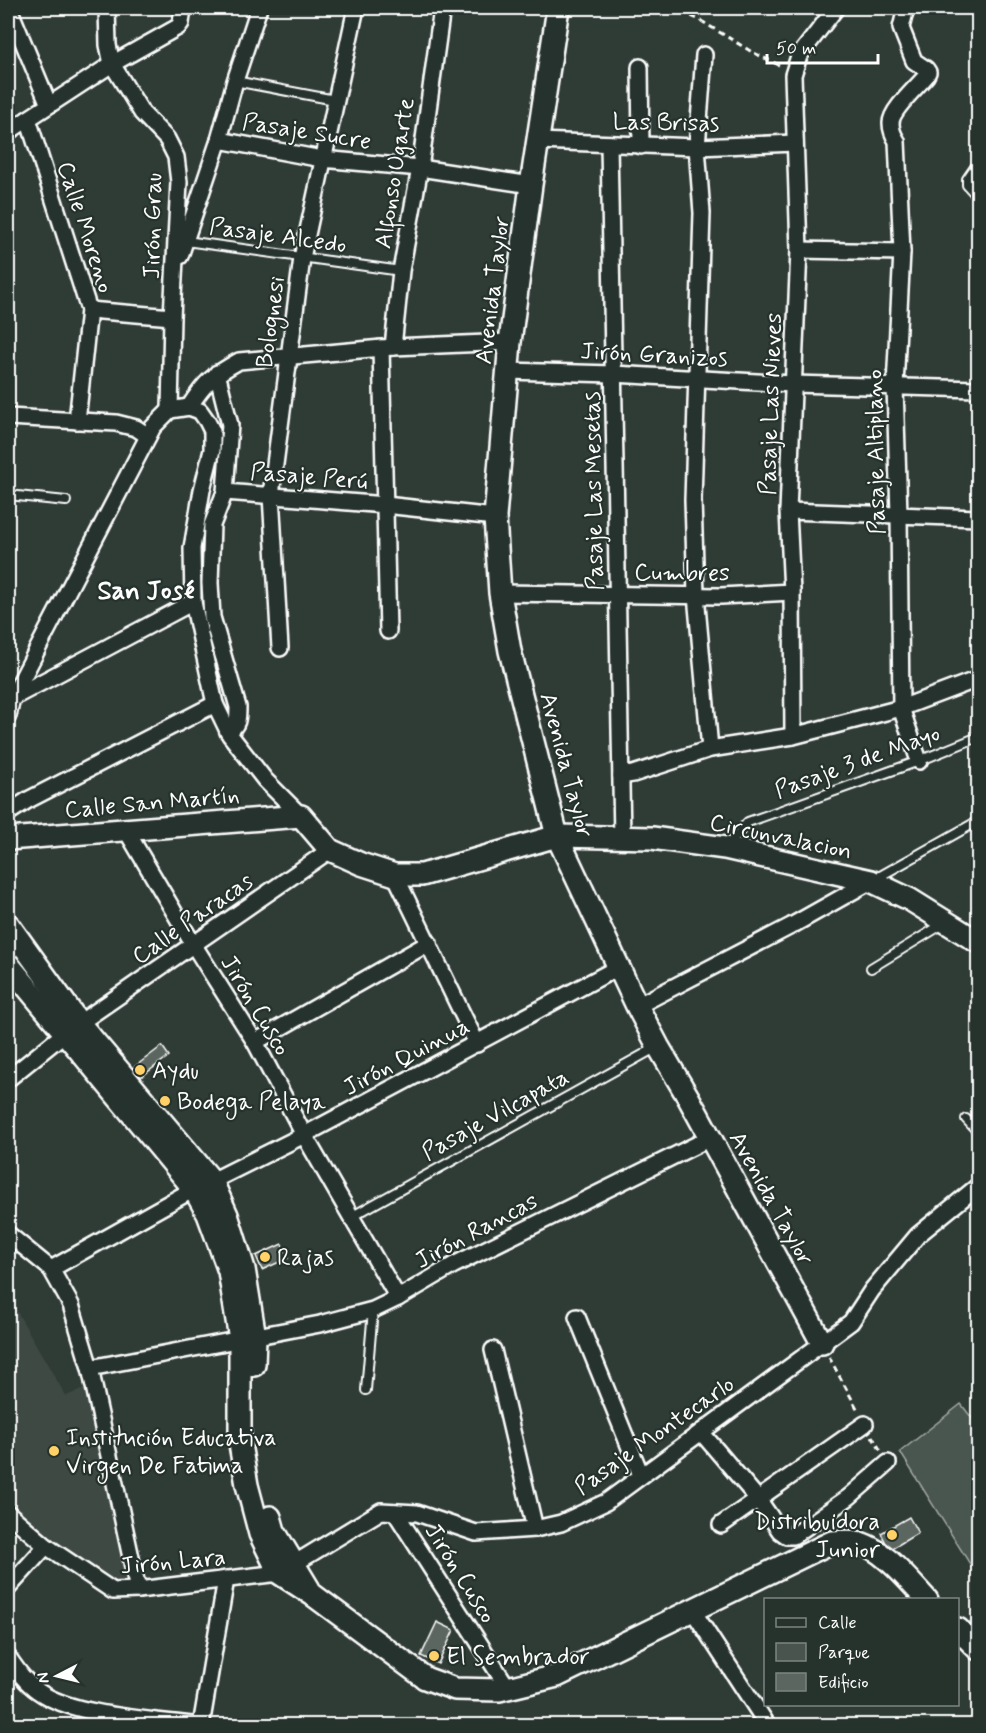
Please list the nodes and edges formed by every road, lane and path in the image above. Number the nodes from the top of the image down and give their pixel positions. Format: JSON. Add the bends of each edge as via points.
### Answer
{"nodes":[{"id":1,"x":9,"y":8,"type":"edge"},
{"id":2,"x":107,"y":8,"type":"edge"},
{"id":3,"x":183,"y":8,"type":"edge"},
{"id":4,"x":259,"y":8,"type":"edge"},
{"id":5,"x":356,"y":8,"type":"edge"},
{"id":6,"x":442,"y":8,"type":"edge"},
{"id":7,"x":558,"y":8,"type":"edge"},
{"id":8,"x":672,"y":8,"type":"edge"},
{"id":9,"x":836,"y":8,"type":"edge"},
{"id":10,"x":906,"y":8,"type":"edge"},
{"id":11,"x":704,"y":55,"type":"dead end"},
{"id":12,"x":112,"y":64,"type":"junction"},
{"id":13,"x":640,"y":67,"type":"dead end"},
{"id":14,"x":793,"y":75,"type":"junction"},
{"id":15,"x":235,"y":81,"type":"junction"},
{"id":16,"x":335,"y":100,"type":"junction"},
{"id":17,"x":49,"y":105,"type":"junction"},
{"id":18,"x":28,"y":119,"type":"junction"},
{"id":19,"x":8,"y":132,"type":"edge"},
{"id":20,"x":219,"y":140,"type":"junction"},
{"id":21,"x":537,"y":141,"type":"junction"},
{"id":22,"x":795,"y":143,"type":"junction"},
{"id":23,"x":609,"y":144,"type":"junction"},
{"id":24,"x":641,"y":146,"type":"junction"},
{"id":25,"x":697,"y":147,"type":"junction"},
{"id":26,"x":322,"y":159,"type":"junction"},
{"id":27,"x":978,"y":164,"type":"edge"},
{"id":28,"x":420,"y":168,"type":"junction"},
{"id":29,"x":531,"y":185,"type":"junction"},
{"id":30,"x":978,"y":197,"type":"edge"},
{"id":31,"x":186,"y":241,"type":"junction"},
{"id":32,"x":799,"y":250,"type":"junction"},
{"id":33,"x":902,"y":252,"type":"junction"},
{"id":34,"x":302,"y":258,"type":"junction"},
{"id":35,"x":175,"y":267,"type":"junction"},
{"id":36,"x":401,"y":271,"type":"junction"},
{"id":37,"x":89,"y":310,"type":"junction"},
{"id":38,"x":172,"y":317,"type":"junction"},
{"id":39,"x":510,"y":342,"type":"junction"},
{"id":40,"x":387,"y":348,"type":"junction"},
{"id":41,"x":288,"y":355,"type":"junction"},
{"id":42,"x":507,"y":371,"type":"junction"},
{"id":43,"x":217,"y":373,"type":"junction"},
{"id":44,"x":613,"y":374,"type":"junction"},
{"id":45,"x":698,"y":378,"type":"junction"},
{"id":46,"x":793,"y":384,"type":"junction"},
{"id":47,"x":895,"y":386,"type":"junction"},
{"id":48,"x":978,"y":389,"type":"edge"},
{"id":49,"x":189,"y":407,"type":"junction"},
{"id":50,"x":170,"y":410,"type":"junction"},
{"id":51,"x":8,"y":417,"type":"edge"},
{"id":52,"x":77,"y":421,"type":"junction"},
{"id":53,"x":148,"y":436,"type":"junction"},
{"id":54,"x":225,"y":492,"type":"junction"},
{"id":55,"x":8,"y":495,"type":"edge"},
{"id":56,"x":271,"y":495,"type":"junction"},
{"id":57,"x":66,"y":501,"type":"dead end"},
{"id":58,"x":385,"y":505,"type":"junction"},
{"id":59,"x":788,"y":511,"type":"junction"},
{"id":60,"x":899,"y":515,"type":"junction"},
{"id":61,"x":495,"y":517,"type":"junction"},
{"id":62,"x":978,"y":518,"type":"edge"},
{"id":63,"x":792,"y":592,"type":"junction"},
{"id":64,"x":500,"y":593,"type":"junction"},
{"id":65,"x":618,"y":594,"type":"junction"},
{"id":66,"x":696,"y":595,"type":"junction"},
{"id":67,"x":193,"y":602,"type":"junction"},
{"id":68,"x":387,"y":631,"type":"dead end"},
{"id":69,"x":280,"y":648,"type":"dead end"},
{"id":70,"x":978,"y":679,"type":"edge"},
{"id":71,"x":12,"y":698,"type":"junction"},
{"id":72,"x":215,"y":704,"type":"junction"},
{"id":73,"x":901,"y":708,"type":"junction"},
{"id":74,"x":8,"y":716,"type":"edge"},
{"id":75,"x":228,"y":732,"type":"junction"},
{"id":76,"x":793,"y":736,"type":"junction"},
{"id":77,"x":978,"y":737,"type":"edge"},
{"id":78,"x":710,"y":749,"type":"junction"},
{"id":79,"x":919,"y":761,"type":"junction"},
{"id":80,"x":621,"y":776,"type":"junction"},
{"id":81,"x":8,"y":813,"type":"edge"},
{"id":82,"x":301,"y":816,"type":"junction"},
{"id":83,"x":978,"y":821,"type":"edge"},
{"id":84,"x":126,"y":830,"type":"junction"},
{"id":85,"x":556,"y":836,"type":"junction"},
{"id":86,"x":622,"y":837,"type":"junction"},
{"id":87,"x":8,"y":839,"type":"edge"},
{"id":88,"x":725,"y":848,"type":"junction"},
{"id":89,"x":330,"y":850,"type":"junction"},
{"id":90,"x":394,"y":875,"type":"junction"},
{"id":91,"x":871,"y":881,"type":"junction"},
{"id":92,"x":947,"y":922,"type":"junction"},
{"id":93,"x":8,"y":924,"type":"edge"},
{"id":94,"x":978,"y":942,"type":"edge"},
{"id":95,"x":429,"y":943,"type":"junction"},
{"id":96,"x":193,"y":944,"type":"junction"},
{"id":97,"x":14,"y":947,"type":"edge"},
{"id":98,"x":8,"y":964,"type":"edge"},
{"id":99,"x":619,"y":967,"type":"junction"},
{"id":100,"x":871,"y":968,"type":"dead end"},
{"id":101,"x":638,"y":1006,"type":"junction"},
{"id":102,"x":72,"y":1028,"type":"junction"},
{"id":103,"x":255,"y":1042,"type":"junction"},
{"id":104,"x":477,"y":1044,"type":"junction"},
{"id":105,"x":658,"y":1046,"type":"junction"},
{"id":106,"x":8,"y":1078,"type":"edge"},
{"id":107,"x":966,"y":1119,"type":"dead end"},
{"id":108,"x":978,"y":1132,"type":"edge"},
{"id":109,"x":304,"y":1135,"type":"junction"},
{"id":110,"x":710,"y":1138,"type":"junction"},
{"id":111,"x":203,"y":1185,"type":"junction"},
{"id":112,"x":978,"y":1186,"type":"edge"},
{"id":113,"x":351,"y":1217,"type":"junction"},
{"id":114,"x":9,"y":1238,"type":"edge"},
{"id":115,"x":51,"y":1269,"type":"junction"},
{"id":116,"x":398,"y":1298,"type":"junction"},
{"id":117,"x":373,"y":1310,"type":"junction"},
{"id":118,"x":577,"y":1317,"type":"dead end"},
{"id":119,"x":248,"y":1338,"type":"junction"},
{"id":120,"x":822,"y":1343,"type":"junction"},
{"id":121,"x":493,"y":1350,"type":"dead end"},
{"id":122,"x":90,"y":1368,"type":"junction"},
{"id":123,"x":366,"y":1390,"type":"dead end"},
{"id":124,"x":866,"y":1424,"type":"junction"},
{"id":125,"x":701,"y":1432,"type":"junction"},
{"id":126,"x":888,"y":1463,"type":"joint"},
{"id":127,"x":642,"y":1475,"type":"junction"},
{"id":128,"x":758,"y":1499,"type":"junction"},
{"id":129,"x":395,"y":1512,"type":"junction"},
{"id":130,"x":8,"y":1513,"type":"edge"},
{"id":131,"x":721,"y":1524,"type":"dead end"},
{"id":132,"x":535,"y":1529,"type":"junction"},
{"id":133,"x":46,"y":1546,"type":"junction"},
{"id":134,"x":286,"y":1569,"type":"junction"},
{"id":135,"x":226,"y":1579,"type":"junction"},
{"id":136,"x":8,"y":1588,"type":"edge"},
{"id":137,"x":138,"y":1590,"type":"junction"},
{"id":138,"x":926,"y":1598,"type":"edge"},
{"id":139,"x":693,"y":1611,"type":"junction"},
{"id":140,"x":959,"y":1631,"type":"edge"},
{"id":141,"x":978,"y":1649,"type":"edge"},
{"id":142,"x":8,"y":1657,"type":"edge"},
{"id":143,"x":508,"y":1688,"type":"junction"},
{"id":144,"x":200,"y":1725,"type":"edge"},
{"id":145,"x":768,"y":1725,"type":"edge"}],
"edges":[{"from":1,"to":17,"type":"street"},
{"from":2,"to":12,"type":"street"},
{"from":3,"to":12,"type":"street","via":[[178,27]]},
{"from":4,"to":15,"type":"street"},
{"from":5,"to":16,"type":"street","name":"Bolognesi"},
{"from":6,"to":28,"type":"street","name":"Alfonso Ugarte"},
{"from":7,"to":21,"type":"street","name":"Avenida Taylor"},
{"from":8,"to":14,"type":"path"},
{"from":9,"to":14,"type":"street","via":[[799,56]]},
{"from":10,"to":33,"type":"street","name":"Pasaje Altiplano","via":[[901,28],[914,61],[927,72],[891,121],[897,141]]},
{"from":11,"to":25,"type":"street"},
{"from":12,"to":17,"type":"street"},
{"from":12,"to":35,"type":"street","name":"Jirón Grau","via":[[142,113],[168,139],[176,158],[179,182]]},
{"from":13,"to":24,"type":"street"},
{"from":14,"to":22,"type":"street","name":"Pasaje Las Nieves"},
{"from":15,"to":16,"type":"lane"},
{"from":15,"to":20,"type":"street"},
{"from":16,"to":26,"type":"street","name":"Bolognesi"},
{"from":17,"to":18,"type":"street"},
{"from":18,"to":19,"type":"street"},
{"from":18,"to":37,"type":"street","name":"Calle Moreno"},
{"from":20,"to":26,"type":"street","name":"Pasaje Sucre"},
{"from":20,"to":31,"type":"street"},
{"from":21,"to":23,"type":"street","name":"Las Brisas"},
{"from":21,"to":29,"type":"street","name":"Avenida Taylor"},
{"from":22,"to":25,"type":"street","name":"Las Brisas"},
{"from":22,"to":32,"type":"street","name":"Pasaje Las Nieves"},
{"from":23,"to":24,"type":"street","name":"Las Brisas"},
{"from":23,"to":44,"type":"street","name":"Pasaje Las Mesetas"},
{"from":24,"to":25,"type":"street","name":"Las Brisas"},
{"from":25,"to":45,"type":"street","via":[[702,213]]},
{"from":26,"to":28,"type":"street","name":"Pasaje Sucre"},
{"from":26,"to":34,"type":"street","name":"Bolognesi"},
{"from":27,"to":30,"type":"lane","via":[[967,185]]},
{"from":28,"to":29,"type":"street","name":"Pasaje Sucre"},
{"from":28,"to":36,"type":"street","name":"Alfonso Ugarte"},
{"from":29,"to":39,"type":"street","name":"Avenida Taylor"},
{"from":31,"to":34,"type":"lane","name":"Pasaje Alcedo"},
{"from":31,"to":35,"type":"street"},
{"from":32,"to":33,"type":"street"},
{"from":32,"to":46,"type":"street","name":"Pasaje Las Nieves"},
{"from":33,"to":47,"type":"street","name":"Pasaje Altiplano"},
{"from":34,"to":36,"type":"lane","name":"Pasaje Alcedo"},
{"from":34,"to":41,"type":"street","name":"Bolognesi"},
{"from":35,"to":38,"type":"street","name":"Jirón Grau"},
{"from":36,"to":40,"type":"street","name":"Alfonso Ugarte"},
{"from":37,"to":38,"type":"street"},
{"from":37,"to":52,"type":"street","name":"Calle Moreno"},
{"from":38,"to":50,"type":"street","name":"Jirón Grau"},
{"from":39,"to":40,"type":"street"},
{"from":39,"to":42,"type":"street","name":"Avenida Taylor"},
{"from":40,"to":41,"type":"street"},
{"from":40,"to":58,"type":"street","name":"Alfonso Ugarte"},
{"from":41,"to":43,"type":"street","via":[[239,361]]},
{"from":41,"to":56,"type":"street","name":"Bolognesi"},
{"from":42,"to":44,"type":"street","name":"Jirón Granizos"},
{"from":42,"to":61,"type":"street","name":"Avenida Taylor"},
{"from":43,"to":49,"type":"street","via":[[203,385]]},
{"from":43,"to":54,"type":"street","via":[[230,425]]},
{"from":44,"to":45,"type":"street","name":"Jirón Granizos"},
{"from":44,"to":65,"type":"street","name":"Pasaje Las Mesetas"},
{"from":45,"to":46,"type":"street","name":"Jirón Granizos"},
{"from":45,"to":66,"type":"street","via":[[693,500]]},
{"from":46,"to":47,"type":"street","name":"Jirón Granizos"},
{"from":46,"to":59,"type":"street","name":"Pasaje Las Nieves"},
{"from":47,"to":48,"type":"street","name":"Jirón Granizos"},
{"from":47,"to":60,"type":"street","name":"Pasaje Altiplano"},
{"from":49,"to":50,"type":"street"},
{"from":49,"to":67,"type":"street","via":[[200,411],[212,431],[212,450],[192,548]]},
{"from":50,"to":53,"type":"street"},
{"from":51,"to":52,"type":"street"},
{"from":52,"to":53,"type":"street","via":[[116,423]]},
{"from":53,"to":71,"type":"street"},
{"from":54,"to":56,"type":"street","name":"Pasaje Perú"},
{"from":54,"to":75,"type":"street","name":"Pasaje Perú","via":[[212,525],[210,583],[212,617],[238,708],[238,720]]},
{"from":55,"to":57,"type":"lane"},
{"from":56,"to":58,"type":"street","name":"Pasaje Perú"},
{"from":56,"to":69,"type":"street","name":"Bolognesi"},
{"from":58,"to":61,"type":"street","name":"Pasaje Perú"},
{"from":58,"to":68,"type":"street","name":"Alfonso Ugarte"},
{"from":59,"to":60,"type":"street"},
{"from":59,"to":63,"type":"street","name":"Pasaje Las Nieves"},
{"from":60,"to":62,"type":"street"},
{"from":60,"to":73,"type":"street","name":"Pasaje Altiplano"},
{"from":61,"to":64,"type":"street","name":"Avenida Taylor"},
{"from":63,"to":66,"type":"street","name":"Cumbres"},
{"from":63,"to":76,"type":"street","name":"Pasaje Las Nieves"},
{"from":64,"to":65,"type":"street","name":"Cumbres"},
{"from":64,"to":85,"type":"street","name":"Avenida Taylor","via":[[510,651]]},
{"from":65,"to":66,"type":"street","name":"Cumbres"},
{"from":65,"to":80,"type":"street","name":"Pasaje Las Mesetas"},
{"from":66,"to":78,"type":"street"},
{"from":67,"to":71,"type":"street"},
{"from":67,"to":72,"type":"street"},
{"from":70,"to":73,"type":"street"},
{"from":71,"to":74,"type":"street"},
{"from":72,"to":75,"type":"street"},
{"from":72,"to":81,"type":"street"},
{"from":73,"to":76,"type":"street"},
{"from":73,"to":79,"type":"street","name":"Pasaje Altiplano"},
{"from":75,"to":82,"type":"street","via":[[265,780]]},
{"from":76,"to":78,"type":"street"},
{"from":77,"to":79,"type":"lane","name":"Pasaje 3 de Mayo"},
{"from":78,"to":80,"type":"street"},
{"from":79,"to":88,"type":"lane","name":"Pasaje 3 de Mayo","via":[[748,822]]},
{"from":80,"to":86,"type":"street","name":"Pasaje Las Mesetas"},
{"from":82,"to":84,"type":"street","name":"Calle San Martín"},
{"from":82,"to":89,"type":"street"},
{"from":83,"to":91,"type":"lane"},
{"from":84,"to":87,"type":"street","name":"Calle San Martín"},
{"from":84,"to":96,"type":"street","name":"Jirón Cusco"},
{"from":85,"to":86,"type":"street","name":"Circunvalacion"},
{"from":85,"to":90,"type":"street","name":"Circunvalacion","via":[[422,875]]},
{"from":85,"to":99,"type":"street","name":"Avenida Taylor"},
{"from":86,"to":88,"type":"street","name":"Circunvalacion"},
{"from":88,"to":91,"type":"street","name":"Circunvalacion"},
{"from":89,"to":90,"type":"street","name":"Circunvalacion"},
{"from":89,"to":96,"type":"street","name":"Calle Paracas"},
{"from":90,"to":95,"type":"street"},
{"from":91,"to":92,"type":"street","name":"Circunvalacion"},
{"from":91,"to":101,"type":"street"},
{"from":92,"to":94,"type":"street","name":"Circunvalacion"},
{"from":92,"to":100,"type":"lane"},
{"from":93,"to":97,"type":"street"},
{"from":95,"to":103,"type":"street"},
{"from":95,"to":104,"type":"street"},
{"from":96,"to":102,"type":"street","name":"Calle Paracas"},
{"from":96,"to":103,"type":"street","name":"Jirón Cusco"},
{"from":97,"to":102,"type":"street"},
{"from":98,"to":102,"type":"street"},
{"from":99,"to":101,"type":"street","name":"Avenida Taylor"},
{"from":99,"to":104,"type":"street","name":"Jirón Quinua"},
{"from":101,"to":105,"type":"street","name":"Avenida Taylor"},
{"from":102,"to":106,"type":"street","name":"Calle Paracas"},
{"from":102,"to":111,"type":"street"},
{"from":103,"to":109,"type":"street","name":"Jirón Cusco"},
{"from":104,"to":109,"type":"street","name":"Jirón Quinua"},
{"from":105,"to":110,"type":"street","name":"Avenida Taylor"},
{"from":105,"to":113,"type":"lane","name":"Pasaje Vilcapata"},
{"from":107,"to":108,"type":"lane"},
{"from":109,"to":111,"type":"street","name":"Jirón Quinua"},
{"from":109,"to":113,"type":"street","name":"Jirón Cusco"},
{"from":110,"to":116,"type":"street","name":"Jirón Rancas","via":[[454,1265]]},
{"from":110,"to":120,"type":"street","name":"Avenida Taylor"},
{"from":111,"to":115,"type":"street","name":"Jirón Quinua"},
{"from":111,"to":119,"type":"street","via":[[227,1215],[244,1269]]},
{"from":112,"to":120,"type":"street","name":"Pasaje Montecarlo","via":[[918,1235],[851,1322]]},
{"from":113,"to":116,"type":"street","name":"Jirón Cusco"},
{"from":114,"to":115,"type":"street"},
{"from":115,"to":122,"type":"street","via":[[71,1305]]},
{"from":116,"to":117,"type":"street","name":"Jirón Rancas"},
{"from":117,"to":119,"type":"street","name":"Jirón Rancas"},
{"from":117,"to":123,"type":"lane"},
{"from":118,"to":127,"type":"street"},
{"from":119,"to":122,"type":"street","name":"Jirón Rancas"},
{"from":119,"to":134,"type":"street","via":[[260,1481]]},
{"from":120,"to":124,"type":"path"},
{"from":120,"to":125,"type":"street","name":"Pasaje Montecarlo"},
{"from":121,"to":132,"type":"street"},
{"from":122,"to":137,"type":"street"},
{"from":124,"to":126,"type":"path"},
{"from":124,"to":128,"type":"street"},
{"from":125,"to":127,"type":"street","name":"Pasaje Montecarlo"},
{"from":125,"to":128,"type":"street"},
{"from":126,"to":128,"type":"street","via":[[849,1497],[793,1536],[780,1531]]},
{"from":127,"to":132,"type":"street","name":"Pasaje Montecarlo","via":[[606,1502],[561,1523]]},
{"from":128,"to":131,"type":"street"},
{"from":129,"to":132,"type":"street","name":"Pasaje Montecarlo","via":[[417,1513],[476,1533]]},
{"from":129,"to":134,"type":"street","name":"Pasaje Montecarlo","via":[[381,1511]]},
{"from":129,"to":143,"type":"street","name":"Jirón Cusco"},
{"from":130,"to":133,"type":"street","name":"Jirón Lara"},
{"from":133,"to":136,"type":"street"},
{"from":133,"to":137,"type":"street","name":"Jirón Lara","via":[[112,1591]]},
{"from":134,"to":135,"type":"street","name":"Jirón Lara"},
{"from":134,"to":143,"type":"street","via":[[313,1594],[425,1678],[455,1689]]},
{"from":135,"to":137,"type":"street","name":"Jirón Lara"},
{"from":135,"to":144,"type":"street"},
{"from":138,"to":139,"type":"street","via":[[867,1545],[832,1542]]},
{"from":139,"to":143,"type":"street","via":[[557,1676]]},
{"from":139,"to":145,"type":"street"},
{"from":140,"to":141,"type":"street"},
{"from":142,"to":144,"type":"street","via":[[40,1693],[61,1702],[92,1711]]}]}
